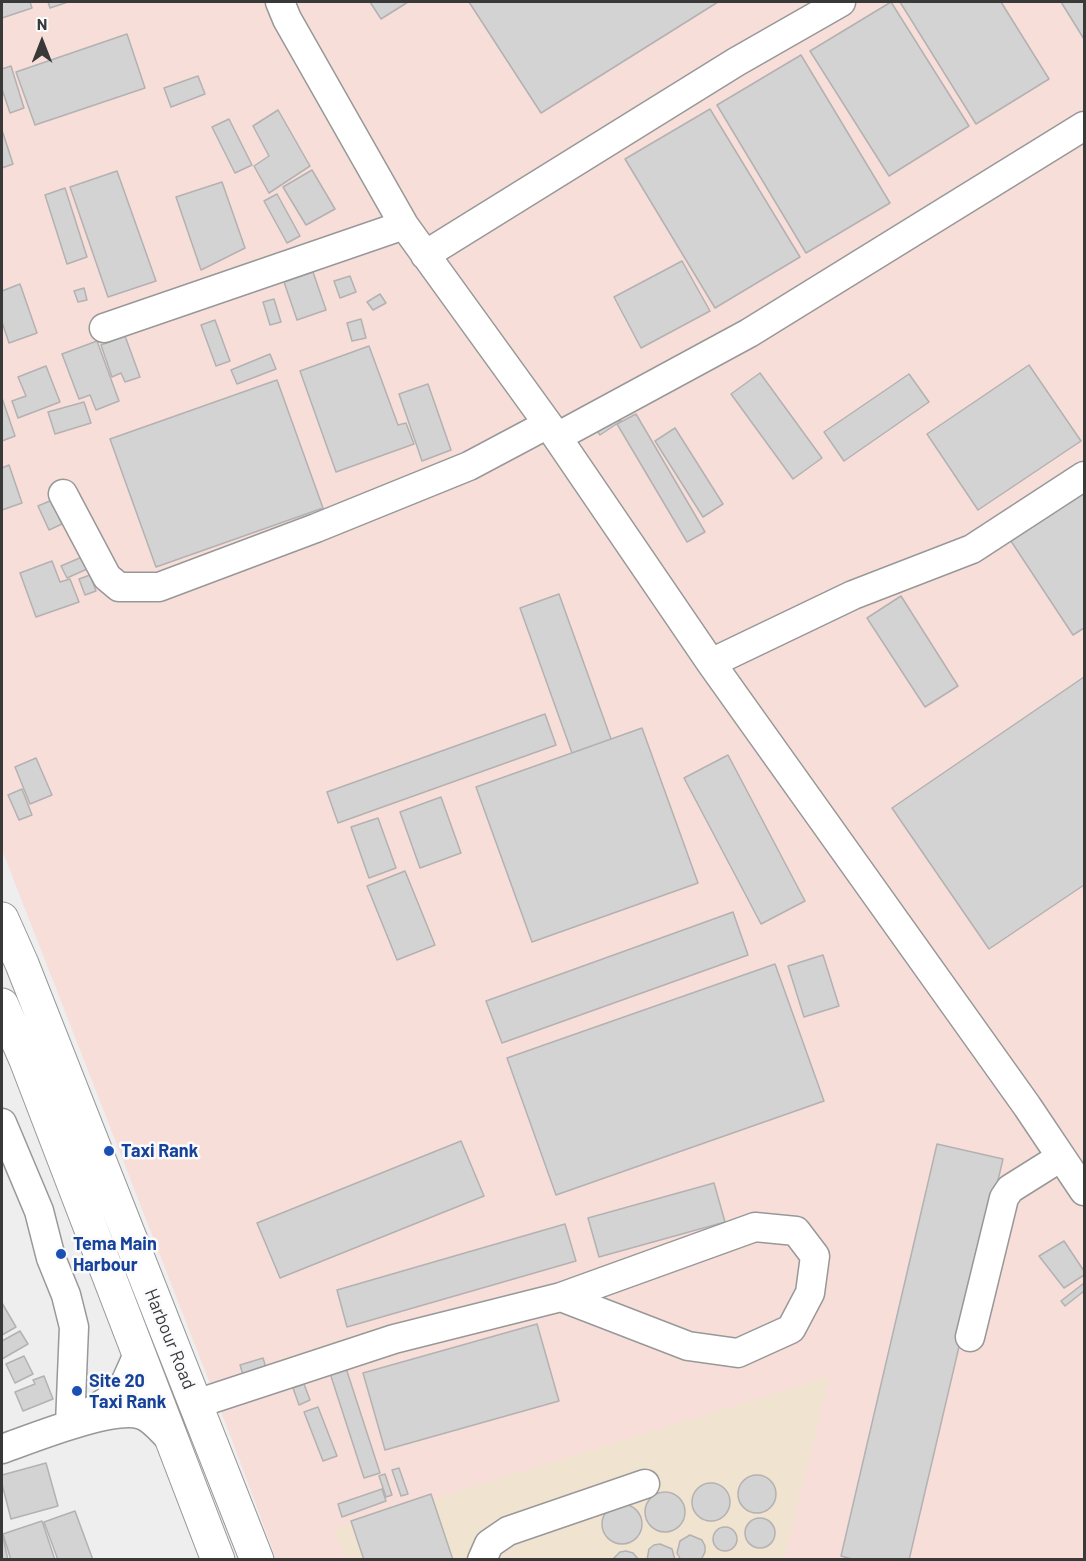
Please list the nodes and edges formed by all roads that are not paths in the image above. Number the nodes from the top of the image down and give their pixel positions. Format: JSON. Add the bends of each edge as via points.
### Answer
{"nodes":[{"id":1,"x":280,"y":2,"type":"edge"},
{"id":2,"x":841,"y":2,"type":"edge"},
{"id":3,"x":1084,"y":126,"type":"edge"},
{"id":4,"x":404,"y":225,"type":"junction"},
{"id":5,"x":425,"y":255,"type":"junction"},
{"id":6,"x":104,"y":328,"type":"dead end"},
{"id":7,"x":553,"y":430,"type":"junction"},
{"id":8,"x":1084,"y":476,"type":"edge"},
{"id":9,"x":63,"y":494,"type":"dead end"},
{"id":10,"x":711,"y":663,"type":"junction"},
{"id":11,"x":2,"y":919,"type":"edge"},
{"id":12,"x":2,"y":1005,"type":"edge"},
{"id":13,"x":2,"y":1123,"type":"edge"},
{"id":14,"x":1061,"y":1157,"type":"junction"},
{"id":15,"x":1084,"y":1191,"type":"edge"},
{"id":16,"x":561,"y":1297,"type":"junction"},
{"id":17,"x":970,"y":1337,"type":"dead end"},
{"id":18,"x":139,"y":1352,"type":"junction"},
{"id":19,"x":196,"y":1404,"type":"junction"},
{"id":20,"x":70,"y":1424,"type":"junction"},
{"id":21,"x":174,"y":1442,"type":"junction"},
{"id":22,"x":2,"y":1449,"type":"edge"},
{"id":23,"x":645,"y":1484,"type":"dead end"},
{"id":24,"x":218,"y":1560,"type":"edge"},
{"id":25,"x":257,"y":1560,"type":"edge"},
{"id":26,"x":482,"y":1560,"type":"edge"}],
"edges":[{"from":1,"to":4,"type":"street"},
{"from":2,"to":5,"type":"street","via":[[736,62]]},
{"from":3,"to":7,"type":"street","via":[[749,333]]},
{"from":4,"to":5,"type":"street"},
{"from":4,"to":6,"type":"street"},
{"from":5,"to":7,"type":"street"},
{"from":7,"to":9,"type":"street","via":[[316,528],[159,587],[119,588],[107,577]]},
{"from":7,"to":10,"type":"street"},
{"from":8,"to":10,"type":"street","via":[[972,549],[853,594]]},
{"from":10,"to":14,"type":"street"},
{"from":11,"to":19,"type":"highway","name":"Harbour Road"},
{"from":12,"to":18,"type":"highway","name":"Harbour Road"},
{"from":13,"to":20,"type":"street","via":[[39,1211],[74,1328]]},
{"from":14,"to":15,"type":"street"},
{"from":14,"to":17,"type":"street","via":[[1010,1189],[1004,1198]]},
{"from":16,"to":16,"type":"street","via":[[755,1227],[796,1231],[815,1256],[810,1293],[791,1329],[738,1353],[688,1346]]},
{"from":16,"to":19,"type":"street","via":[[394,1339]]},
{"from":18,"to":20,"type":"street","via":[[121,1392]]},
{"from":18,"to":21,"type":"highway","name":"Harbour Road"},
{"from":19,"to":25,"type":"highway","name":"Harbour Road"},
{"from":20,"to":21,"type":"street","via":[[124,1413],[142,1415]]},
{"from":20,"to":22,"type":"street"},
{"from":21,"to":24,"type":"highway","name":"Harbour Road"},
{"from":23,"to":26,"type":"street","via":[[508,1531],[489,1544]]}]}
